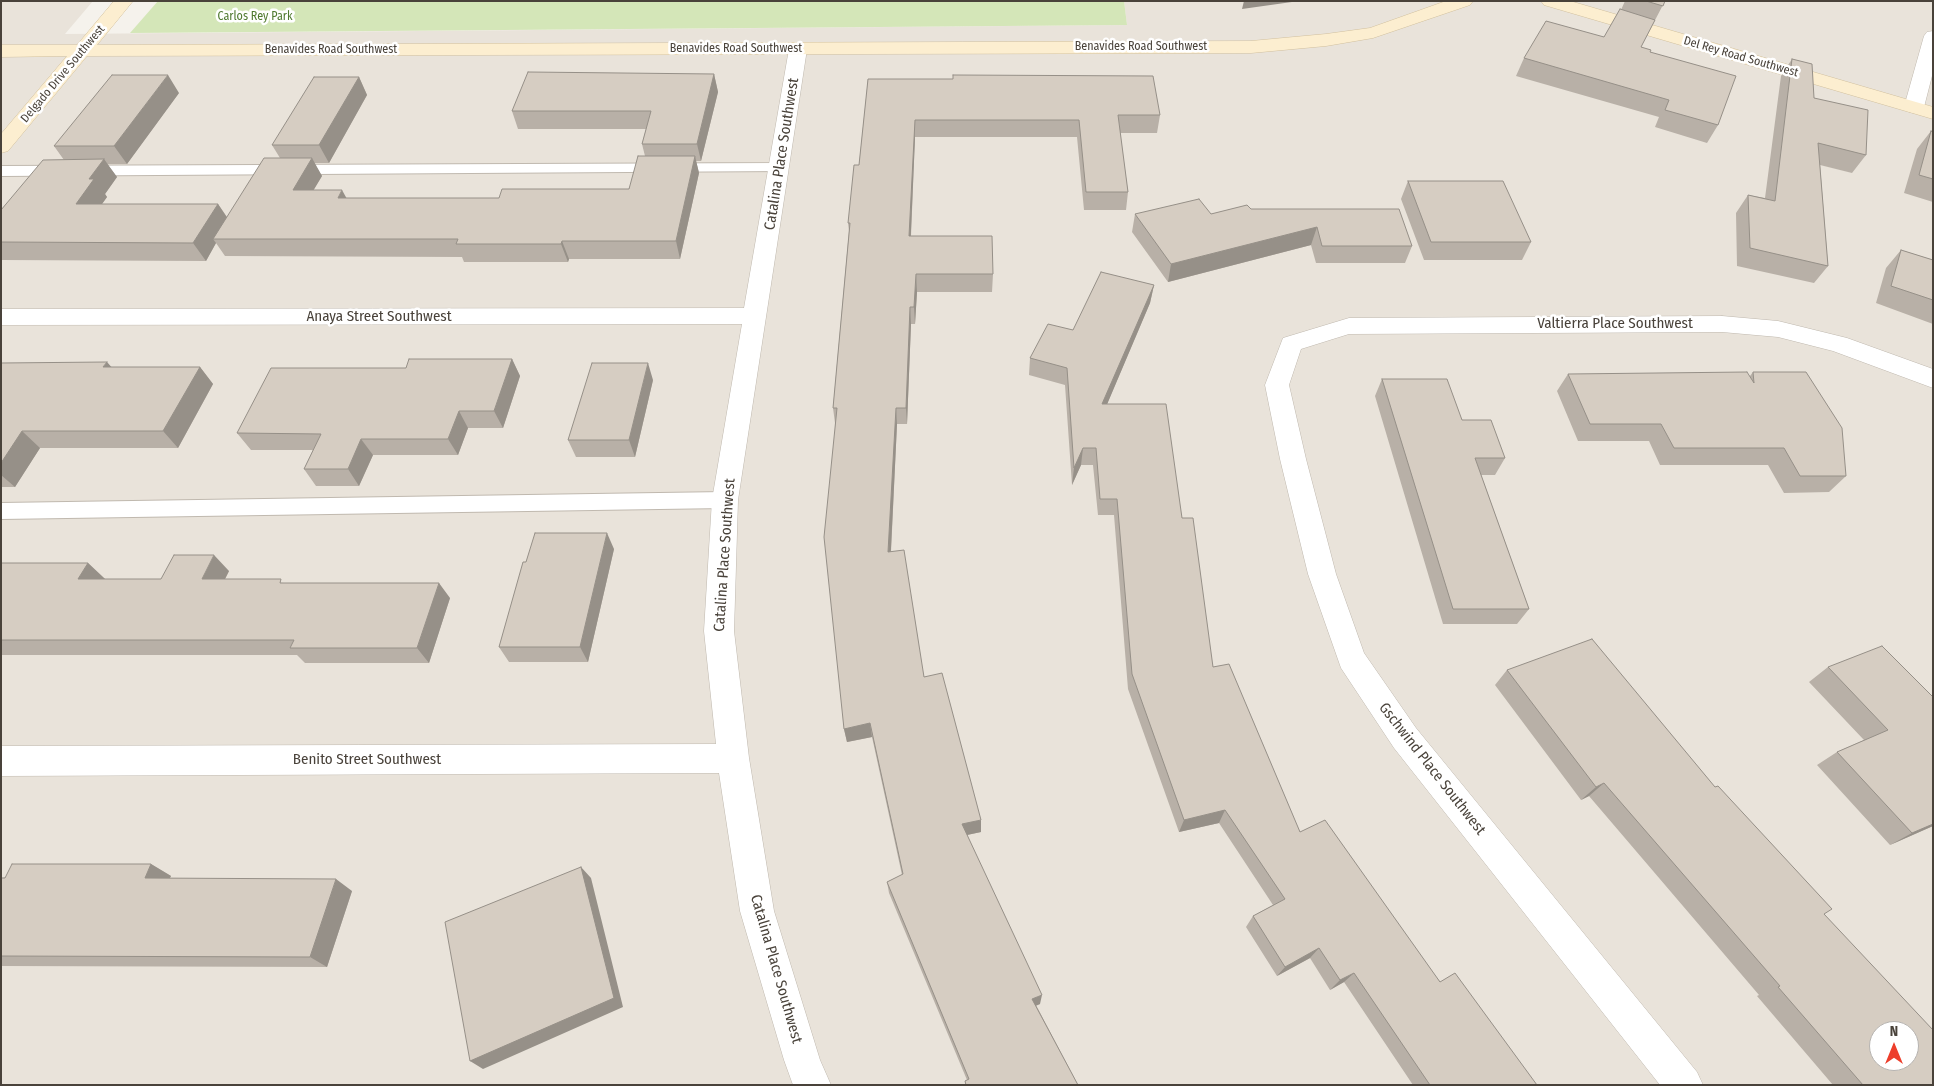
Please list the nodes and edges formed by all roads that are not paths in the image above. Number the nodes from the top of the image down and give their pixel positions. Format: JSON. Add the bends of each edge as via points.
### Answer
{"nodes":[{"id":1,"x":124,"y":1,"type":"edge"},
{"id":2,"x":1464,"y":1,"type":"edge"},
{"id":3,"x":1550,"y":1,"type":"edge"},
{"id":4,"x":1933,"y":36,"type":"edge"},
{"id":5,"x":798,"y":49,"type":"junction"},
{"id":6,"x":1,"y":51,"type":"edge"},
{"id":7,"x":81,"y":51,"type":"junction"},
{"id":8,"x":1914,"y":107,"type":"junction"},
{"id":9,"x":1933,"y":113,"type":"edge"},
{"id":10,"x":1,"y":147,"type":"edge"},
{"id":11,"x":780,"y":168,"type":"junction"},
{"id":12,"x":1,"y":171,"type":"edge"},
{"id":13,"x":756,"y":316,"type":"junction"},
{"id":14,"x":1,"y":317,"type":"edge"},
{"id":15,"x":1291,"y":344,"type":"joint"},
{"id":16,"x":1933,"y":379,"type":"edge"},
{"id":17,"x":725,"y":500,"type":"junction"},
{"id":18,"x":1,"y":511,"type":"edge"},
{"id":19,"x":733,"y":758,"type":"junction"},
{"id":20,"x":1,"y":761,"type":"edge"},
{"id":21,"x":812,"y":1085,"type":"edge"},
{"id":22,"x":1684,"y":1085,"type":"edge"}],
"edges":[{"from":1,"to":7,"type":"street","name":"Delgado Drive Southwest"},
{"from":2,"to":5,"type":"street","name":"Benavides Road Southwest","via":[[1373,33],[1251,47]]},
{"from":3,"to":8,"type":"street","name":"Del Rey Road Southwest"},
{"from":4,"to":8,"type":"street"},
{"from":5,"to":7,"type":"street","name":"Benavides Road Southwest"},
{"from":5,"to":11,"type":"street","name":"Catalina Place Southwest"},
{"from":6,"to":7,"type":"street","name":"Benavides Road Southwest"},
{"from":7,"to":10,"type":"street","name":"Delgado Drive Southwest"},
{"from":8,"to":9,"type":"street","name":"Del Rey Road Southwest"},
{"from":11,"to":12,"type":"lane"},
{"from":11,"to":13,"type":"street","name":"Catalina Place Southwest"},
{"from":13,"to":14,"type":"street","name":"Anaya Street Southwest"},
{"from":13,"to":17,"type":"street","name":"Catalina Place Southwest"},
{"from":15,"to":16,"type":"street","name":"Valtierra Place Southwest","via":[[1349,326],[1722,324],[1778,329],[1839,344]]},
{"from":15,"to":22,"type":"street","name":"Gschwind Place Southwest","via":[[1277,385],[1322,574],[1351,659],[1405,738]]},
{"from":17,"to":18,"type":"lane"},
{"from":17,"to":19,"type":"street","name":"Catalina Place Southwest","via":[[719,631]]},
{"from":19,"to":20,"type":"street","name":"Benito Street Southwest"},
{"from":19,"to":21,"type":"street","name":"Catalina Place Southwest","via":[[757,911]]}]}
